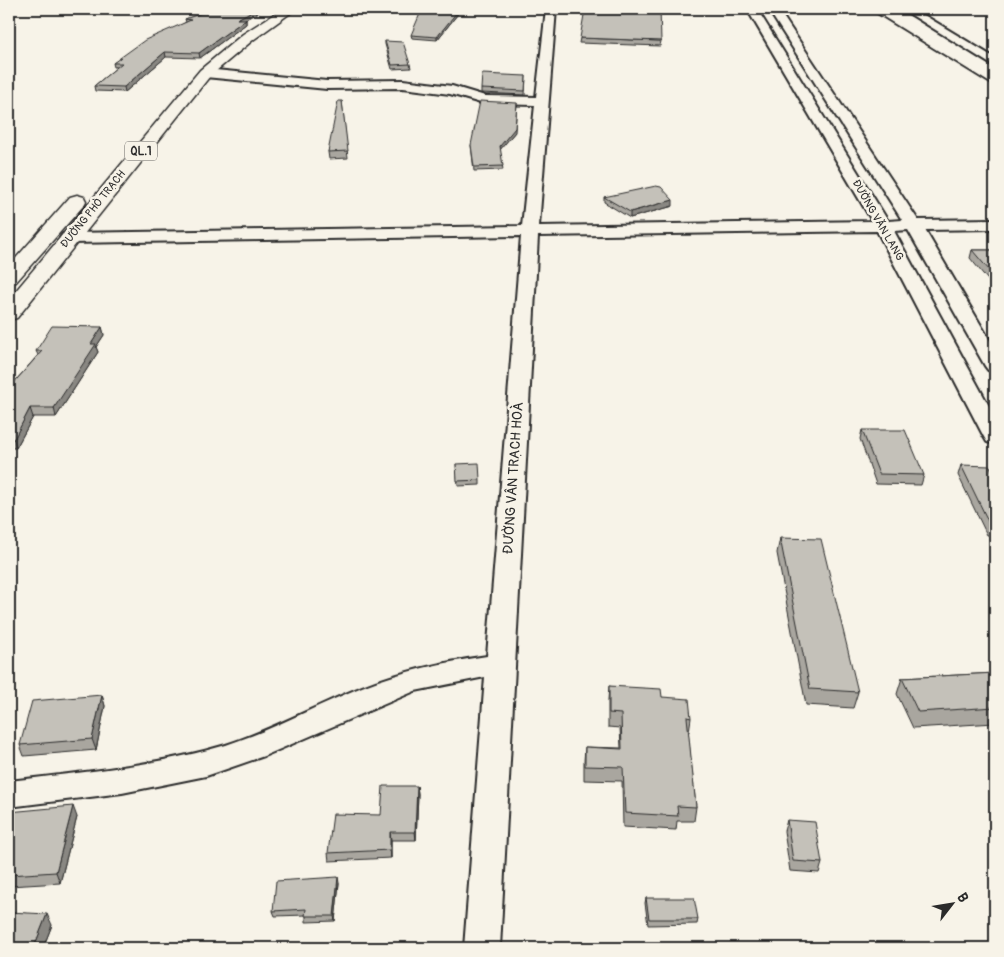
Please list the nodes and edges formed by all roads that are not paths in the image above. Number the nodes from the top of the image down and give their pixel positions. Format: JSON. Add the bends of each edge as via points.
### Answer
{"nodes":[{"id":1,"x":277,"y":9,"type":"edge"},
{"id":2,"x":290,"y":9,"type":"edge"},
{"id":3,"x":551,"y":9,"type":"edge"},
{"id":4,"x":752,"y":9,"type":"edge"},
{"id":5,"x":773,"y":9,"type":"edge"},
{"id":6,"x":907,"y":9,"type":"edge"},
{"id":7,"x":986,"y":44,"type":"dead end"},
{"id":8,"x":966,"y":45,"type":"junction"},
{"id":9,"x":995,"y":63,"type":"edge"},
{"id":10,"x":205,"y":72,"type":"junction"},
{"id":11,"x":542,"y":101,"type":"junction"},
{"id":12,"x":153,"y":125,"type":"junction"},
{"id":13,"x":106,"y":169,"type":"dead end"},
{"id":14,"x":86,"y":191,"type":"dead end"},
{"id":15,"x":995,"y":224,"type":"edge"},
{"id":16,"x":882,"y":226,"type":"junction"},
{"id":17,"x":914,"y":226,"type":"junction"},
{"id":18,"x":530,"y":230,"type":"junction"},
{"id":19,"x":70,"y":238,"type":"junction"},
{"id":20,"x":9,"y":278,"type":"edge"},
{"id":21,"x":10,"y":310,"type":"edge"},
{"id":22,"x":995,"y":366,"type":"edge"},
{"id":23,"x":995,"y":437,"type":"edge"},
{"id":24,"x":501,"y":664,"type":"junction"},
{"id":25,"x":9,"y":794,"type":"edge"},
{"id":26,"x":482,"y":948,"type":"edge"}],
"edges":[{"from":1,"to":12,"type":"highway","name":"ĐƯỜNG PHÒ TRẠCH","number":"QL.1","via":[[193,70]]},
{"from":2,"to":10,"type":"highway","name":"ĐƯỜNG PHÒ TRẠCH","number":"QL.1","via":[[248,37]]},
{"from":3,"to":11,"type":"street","name":"ĐƯỜNG VÂN TRẠCH HOÀ"},
{"from":4,"to":16,"type":"street","name":"ĐƯỜNG VĂN LANG"},
{"from":5,"to":17,"type":"street","name":"ĐƯỜNG VĂN LANG"},
{"from":6,"to":8,"type":"street"},
{"from":7,"to":8,"type":"street"},
{"from":8,"to":9,"type":"street"},
{"from":10,"to":11,"type":"street","via":[[334,86],[403,84],[452,90],[484,100]]},
{"from":10,"to":12,"type":"highway","name":"ĐƯỜNG PHÒ TRẠCH","number":"QL.1"},
{"from":11,"to":18,"type":"street","name":"ĐƯỜNG VÂN TRẠCH HOÀ"},
{"from":12,"to":13,"type":"highway","name":"ĐƯỜNG PHÒ TRẠCH","number":"QL.1"},
{"from":12,"to":19,"type":"highway","name":"ĐƯỜNG PHÒ TRẠCH","number":"QL.1"},
{"from":14,"to":20,"type":"highway","name":"ĐƯỜNG PHÒ TRẠCH"},
{"from":15,"to":17,"type":"street"},
{"from":16,"to":17,"type":"street"},
{"from":16,"to":18,"type":"street"},
{"from":16,"to":23,"type":"street","name":"ĐƯỜNG VĂN LANG"},
{"from":17,"to":22,"type":"street","name":"ĐƯỜNG VĂN LANG"},
{"from":18,"to":19,"type":"street"},
{"from":18,"to":24,"type":"street","name":"ĐƯỜNG VÂN TRẠCH HOÀ"},
{"from":19,"to":21,"type":"highway","name":"ĐƯỜNG PHÒ TRẠCH","number":"QL.1"},
{"from":24,"to":25,"type":"street","via":[[436,674],[396,686],[223,757],[169,772]]},
{"from":24,"to":26,"type":"street","name":"ĐƯỜNG VÂN TRẠCH HOÀ"}]}
